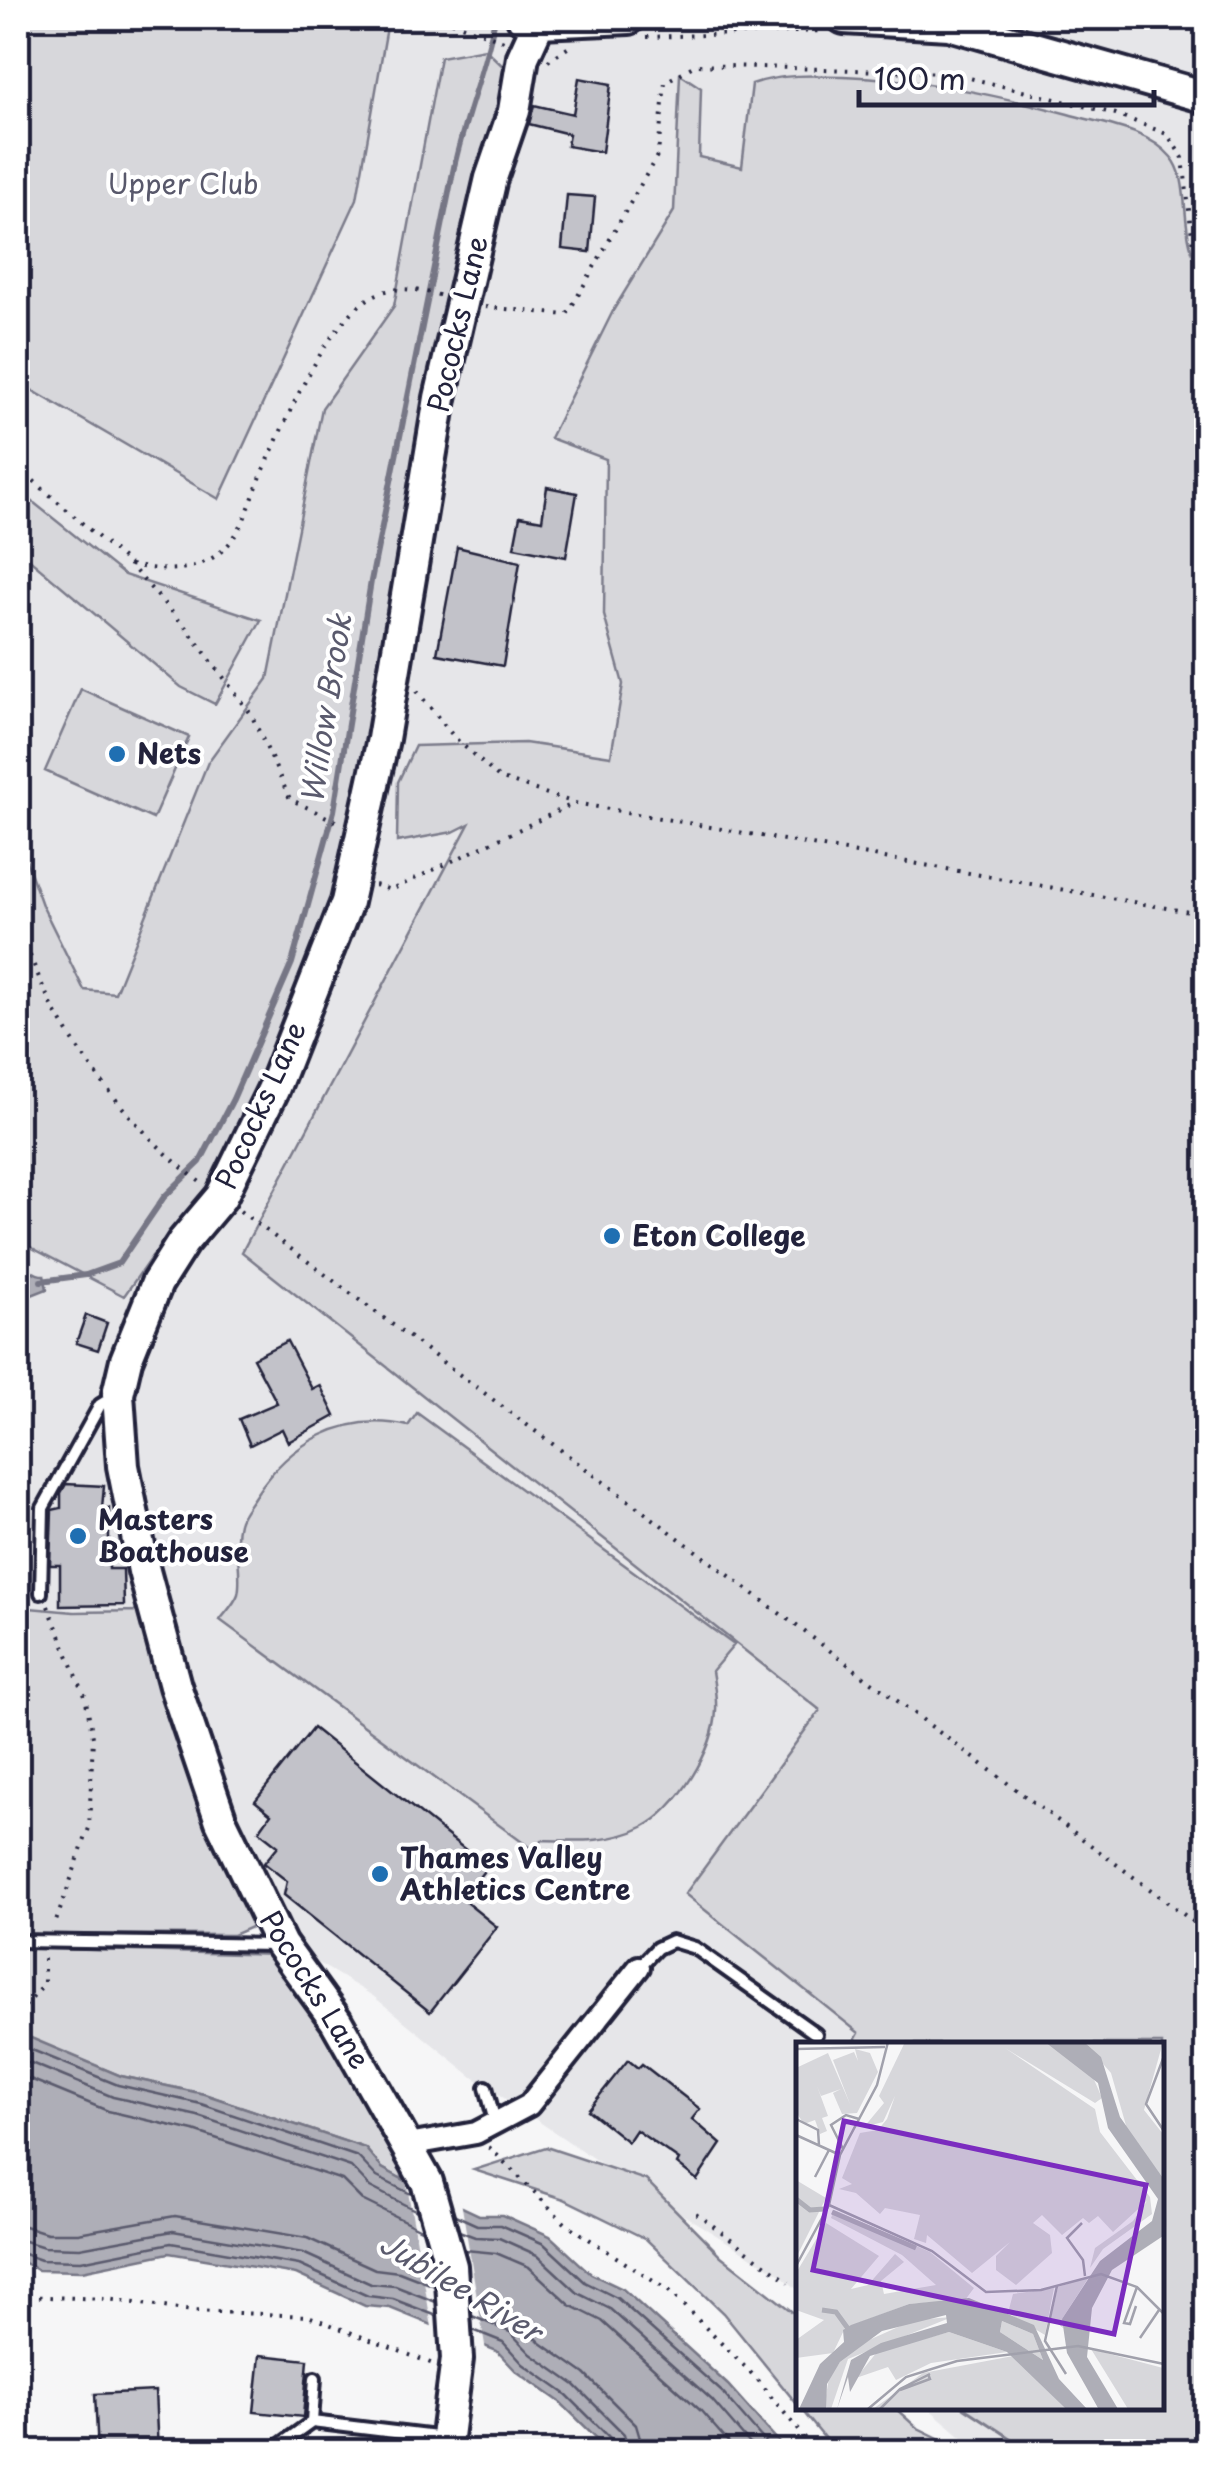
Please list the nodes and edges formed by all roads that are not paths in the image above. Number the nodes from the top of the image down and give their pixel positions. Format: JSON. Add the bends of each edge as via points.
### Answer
{"nodes":[{"id":1,"x":530,"y":20,"type":"edge"},
{"id":2,"x":950,"y":21,"type":"edge"},
{"id":3,"x":839,"y":24,"type":"edge"},
{"id":4,"x":634,"y":27,"type":"edge"},
{"id":5,"x":1000,"y":27,"type":"edge"},
{"id":6,"x":1206,"y":97,"type":"edge"},
{"id":7,"x":118,"y":1394,"type":"junction"},
{"id":8,"x":42,"y":1593,"type":"road end"},
{"id":9,"x":18,"y":1940,"type":"edge"},
{"id":10,"x":281,"y":1945,"type":"junction"},
{"id":11,"x":639,"y":1967,"type":"joint"},
{"id":12,"x":816,"y":2034,"type":"dead end"},
{"id":13,"x":486,"y":2087,"type":"dead end"},
{"id":14,"x":495,"y":2123,"type":"junction"},
{"id":15,"x":408,"y":2144,"type":"junction"},
{"id":16,"x":315,"y":2378,"type":"dead end"},
{"id":17,"x":312,"y":2422,"type":"junction"},
{"id":18,"x":445,"y":2445,"type":"edge"},
{"id":19,"x":270,"y":2452,"type":"edge"}],
"edges":[{"from":1,"to":4,"type":"main road"},
{"from":1,"to":7,"type":"main road","name":"Pococks Lane","via":[[514,111],[440,398],[383,739],[347,902],[273,1090],[157,1282]]},
{"from":2,"to":3,"type":"main road"},
{"from":2,"to":5,"type":"main road"},
{"from":5,"to":6,"type":"main road"},
{"from":7,"to":8,"type":"lane","via":[[100,1405],[42,1508]]},
{"from":7,"to":10,"type":"main road","name":"Pococks Lane","via":[[123,1466],[175,1686],[221,1821]]},
{"from":9,"to":10,"type":"lane"},
{"from":10,"to":15,"type":"main road","name":"Pococks Lane","via":[[336,2021]]},
{"from":11,"to":12,"type":"lane","via":[[672,1941],[695,1948]]},
{"from":11,"to":14,"type":"street","via":[[529,2105]]},
{"from":13,"to":14,"type":"lane"},
{"from":14,"to":15,"type":"street","via":[[476,2133]]},
{"from":15,"to":18,"type":"main road","name":"Pococks Lane","via":[[428,2182],[452,2266],[457,2366]]},
{"from":16,"to":17,"type":"lane"},
{"from":17,"to":18,"type":"lane"},
{"from":17,"to":19,"type":"lane"}]}
